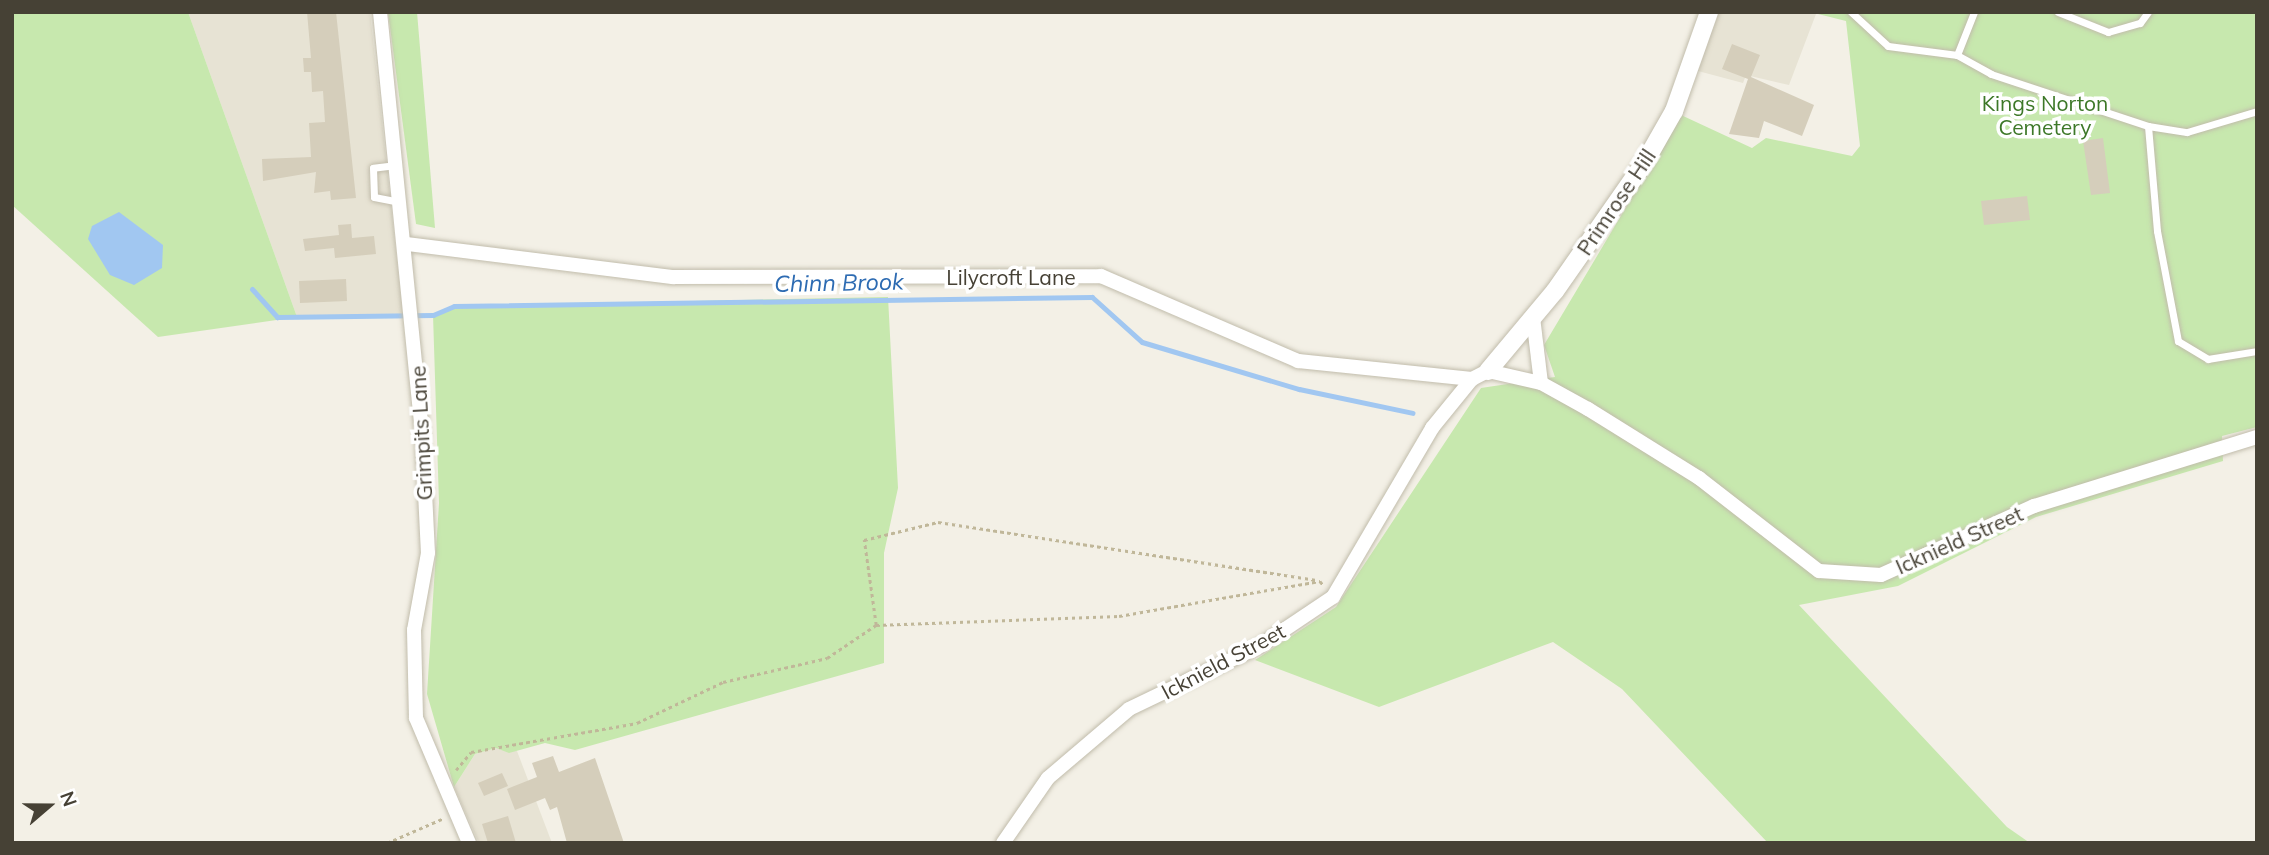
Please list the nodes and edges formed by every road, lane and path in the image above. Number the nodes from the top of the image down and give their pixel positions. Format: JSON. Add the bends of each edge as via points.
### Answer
{"nodes":[{"id":1,"x":380,"y":12,"type":"edge"},
{"id":2,"x":1709,"y":12,"type":"edge"},
{"id":3,"x":1851,"y":12,"type":"edge"},
{"id":4,"x":1974,"y":12,"type":"edge"},
{"id":5,"x":2058,"y":12,"type":"edge"},
{"id":6,"x":2148,"y":12,"type":"edge"},
{"id":7,"x":1957,"y":55,"type":"junction"},
{"id":8,"x":2257,"y":111,"type":"edge"},
{"id":9,"x":2148,"y":126,"type":"junction"},
{"id":10,"x":396,"y":165,"type":"junction"},
{"id":11,"x":400,"y":202,"type":"junction"},
{"id":12,"x":407,"y":244,"type":"junction"},
{"id":13,"x":1533,"y":317,"type":"junction"},
{"id":14,"x":2257,"y":351,"type":"edge"},
{"id":15,"x":1480,"y":375,"type":"junction"},
{"id":16,"x":1541,"y":383,"type":"junction"},
{"id":17,"x":2257,"y":437,"type":"edge"},
{"id":18,"x":1320,"y":581,"type":"junction"},
{"id":19,"x":1332,"y":597,"type":"junction"},
{"id":20,"x":876,"y":625,"type":"junction"},
{"id":21,"x":443,"y":787,"type":"junction"},
{"id":22,"x":455,"y":814,"type":"junction"},
{"id":23,"x":387,"y":843,"type":"edge"},
{"id":24,"x":469,"y":843,"type":"edge"},
{"id":25,"x":1003,"y":843,"type":"edge"}],
"edges":[{"from":1,"to":10,"type":"street","name":"Grimpits Lane"},
{"from":2,"to":13,"type":"street","name":"Primrose Hill","via":[[1674,111]]},
{"from":3,"to":7,"type":"lane","via":[[1888,46]]},
{"from":4,"to":7,"type":"lane"},
{"from":5,"to":6,"type":"lane","via":[[2108,32],[2126,30]]},
{"from":7,"to":9,"type":"lane","via":[[1991,75]]},
{"from":8,"to":9,"type":"lane","via":[[2187,132]]},
{"from":9,"to":14,"type":"lane","via":[[2157,231],[2178,341],[2208,359]]},
{"from":10,"to":11,"type":"street","name":"Grimpits Lane"},
{"from":10,"to":11,"type":"lane","via":[[373,167],[374,197]]},
{"from":11,"to":12,"type":"street","name":"Grimpits Lane"},
{"from":12,"to":15,"type":"street","name":"Lilycroft Lane","via":[[673,277],[1101,276],[1298,361]]},
{"from":12,"to":21,"type":"street","name":"Grimpits Lane","via":[[428,553],[414,630],[416,718]]},
{"from":13,"to":15,"type":"street","name":"Primrose Hill"},
{"from":13,"to":16,"type":"street"},
{"from":15,"to":16,"type":"street","name":"Icknield Street"},
{"from":15,"to":19,"type":"street","name":"Icknield Street","via":[[1432,428]]},
{"from":16,"to":17,"type":"street","name":"Icknield Street","via":[[1699,478],[1819,570],[1881,575],[2034,506]]},
{"from":18,"to":19,"type":"path"},
{"from":18,"to":20,"type":"path","via":[[1119,616]]},
{"from":18,"to":20,"type":"path","via":[[938,522],[864,540]]},
{"from":19,"to":25,"type":"street","name":"Icknield Street","via":[[1260,646],[1129,709],[1048,778]]},
{"from":20,"to":21,"type":"path","via":[[827,658],[723,682],[638,723],[471,751]]},
{"from":21,"to":22,"type":"street","name":"Grimpits Lane"},
{"from":22,"to":23,"type":"path"},
{"from":22,"to":24,"type":"street","name":"Grimpits Lane"}]}
